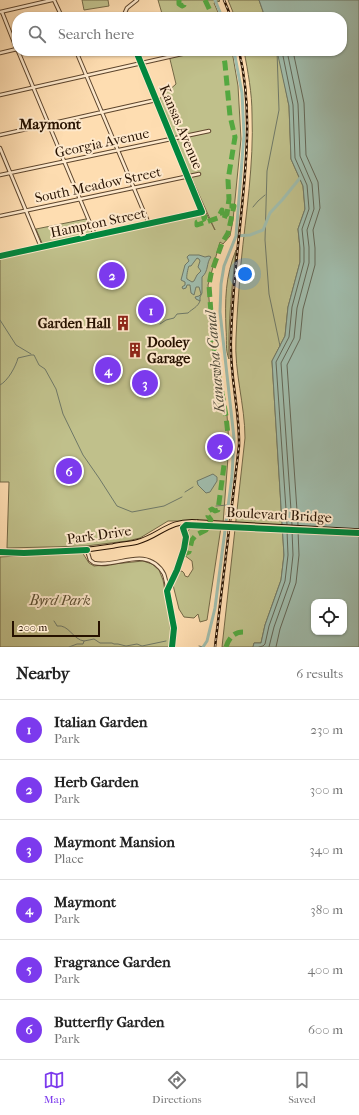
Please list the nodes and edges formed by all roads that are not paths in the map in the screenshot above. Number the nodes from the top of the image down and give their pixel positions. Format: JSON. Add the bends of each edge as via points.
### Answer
{"nodes":[{"id":1,"x":53,"y":0,"type":"edge"},
{"id":2,"x":137,"y":0,"type":"edge"},
{"id":3,"x":1,"y":12,"type":"edge"},
{"id":4,"x":59,"y":12,"type":"edge"},
{"id":5,"x":125,"y":12,"type":"edge"},
{"id":6,"x":12,"y":38,"type":"edge"},
{"id":7,"x":12,"y":51,"type":"edge"},
{"id":8,"x":0,"y":53,"type":"edge"},
{"id":9,"x":20,"y":56,"type":"edge"},
{"id":10,"x":78,"y":56,"type":"edge"},
{"id":11,"x":138,"y":56,"type":"edge"},
{"id":12,"x":172,"y":56,"type":"edge"},
{"id":13,"x":141,"y":63,"type":"junction"},
{"id":14,"x":86,"y":75,"type":"junction"},
{"id":15,"x":33,"y":87,"type":"junction"},
{"id":16,"x":0,"y":95,"type":"edge"},
{"id":17,"x":156,"y":100,"type":"junction"},
{"id":18,"x":102,"y":113,"type":"junction"},
{"id":19,"x":49,"y":125,"type":"junction"},
{"id":20,"x":209,"y":131,"type":"dead end"},
{"id":21,"x":0,"y":135,"type":"edge"},
{"id":22,"x":172,"y":138,"type":"junction"},
{"id":23,"x":0,"y":148,"type":"edge"},
{"id":24,"x":118,"y":150,"type":"junction"},
{"id":25,"x":64,"y":162,"type":"junction"},
{"id":26,"x":10,"y":173,"type":"junction"},
{"id":27,"x":199,"y":174,"type":"dead end"},
{"id":28,"x":0,"y":175,"type":"edge"},
{"id":29,"x":188,"y":176,"type":"junction"},
{"id":30,"x":134,"y":187,"type":"junction"},
{"id":31,"x":80,"y":199,"type":"junction"},
{"id":32,"x":26,"y":211,"type":"junction"},
{"id":33,"x":201,"y":213,"type":"joint"},
{"id":34,"x":0,"y":216,"type":"edge"},
{"id":35,"x":149,"y":224,"type":"junction"},
{"id":36,"x":95,"y":235,"type":"junction"},
{"id":37,"x":41,"y":247,"type":"junction"},
{"id":38,"x":0,"y":256,"type":"edge"},
{"id":39,"x":198,"y":522,"type":"joint"},
{"id":40,"x":359,"y":531,"type":"edge"},
{"id":41,"x":87,"y":550,"type":"junction"},
{"id":42,"x":0,"y":552,"type":"edge"},
{"id":43,"x":172,"y":647,"type":"edge"}],
"edges":[{"from":1,"to":3,"type":"street"},
{"from":1,"to":4,"type":"street"},
{"from":2,"to":5,"type":"street"},
{"from":3,"to":6,"type":"street"},
{"from":7,"to":8,"type":"street"},
{"from":9,"to":15,"type":"street"},
{"from":10,"to":14,"type":"street"},
{"from":11,"to":13,"type":"street","name":"Kansas Avenue"},
{"from":12,"to":13,"type":"street"},
{"from":13,"to":14,"type":"street"},
{"from":13,"to":17,"type":"street","name":"Kansas Avenue"},
{"from":14,"to":15,"type":"street"},
{"from":14,"to":18,"type":"street"},
{"from":15,"to":16,"type":"street"},
{"from":15,"to":19,"type":"street"},
{"from":17,"to":18,"type":"street"},
{"from":17,"to":22,"type":"street","name":"Kansas Avenue"},
{"from":18,"to":19,"type":"street"},
{"from":18,"to":24,"type":"street"},
{"from":19,"to":21,"type":"street"},
{"from":19,"to":25,"type":"street"},
{"from":20,"to":22,"type":"street","name":"Georgia Avenue"},
{"from":22,"to":24,"type":"street","name":"Georgia Avenue"},
{"from":22,"to":29,"type":"street","name":"Kansas Avenue"},
{"from":23,"to":26,"type":"street"},
{"from":24,"to":25,"type":"street","name":"Georgia Avenue"},
{"from":24,"to":30,"type":"street"},
{"from":25,"to":26,"type":"street","name":"Georgia Avenue"},
{"from":25,"to":31,"type":"street"},
{"from":26,"to":28,"type":"street","name":"Georgia Avenue"},
{"from":26,"to":32,"type":"street"},
{"from":27,"to":29,"type":"street","name":"South Meadow Street"},
{"from":29,"to":30,"type":"street","name":"South Meadow Street"},
{"from":29,"to":33,"type":"street","name":"Kansas Avenue"},
{"from":30,"to":31,"type":"street","name":"South Meadow Street"},
{"from":30,"to":35,"type":"street"},
{"from":31,"to":32,"type":"street","name":"South Meadow Street"},
{"from":31,"to":36,"type":"street"},
{"from":32,"to":34,"type":"street","name":"South Meadow Street"},
{"from":32,"to":37,"type":"street"},
{"from":33,"to":35,"type":"street","name":"Hampton Street"},
{"from":35,"to":36,"type":"street","name":"Hampton Street"},
{"from":36,"to":37,"type":"street","name":"Hampton Street"},
{"from":37,"to":38,"type":"street","name":"Hampton Street"},
{"from":39,"to":40,"type":"main road","name":"Boulevard Bridge","bridge":true},
{"from":39,"to":41,"type":"main road","name":"Park Drive","via":[[172,524],[138,542]]},
{"from":41,"to":42,"type":"main road","name":"Park Drive"},
{"from":41,"to":43,"type":"street","via":[[90,560],[94,563],[142,559],[150,561],[160,569],[165,578],[173,623]]}]}
